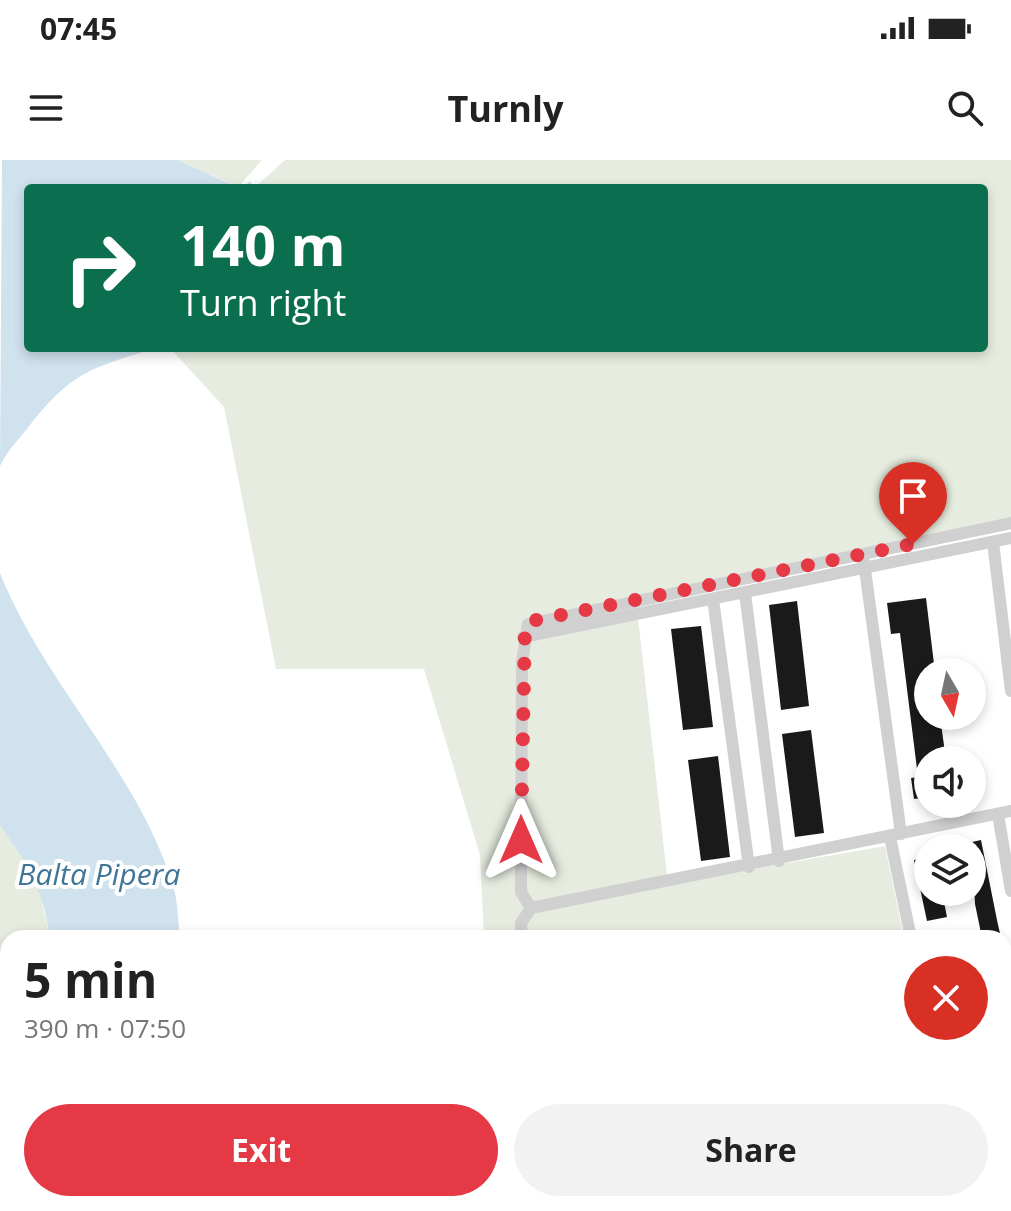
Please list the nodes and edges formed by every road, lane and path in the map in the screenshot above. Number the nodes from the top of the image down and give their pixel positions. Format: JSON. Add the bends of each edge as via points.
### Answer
{"nodes":[{"id":1,"x":1011,"y":523,"type":"edge"},
{"id":2,"x":1011,"y":538,"type":"edge"},
{"id":3,"x":993,"y":542,"type":"junction"},
{"id":4,"x":914,"y":551,"type":"junction"},
{"id":5,"x":864,"y":562,"type":"junction"},
{"id":6,"x":745,"y":593,"type":"junction"},
{"id":7,"x":713,"y":599,"type":"junction"},
{"id":8,"x":523,"y":637,"type":"junction"},
{"id":9,"x":1011,"y":691,"type":"edge"},
{"id":10,"x":1004,"y":812,"type":"edge"},
{"id":11,"x":896,"y":836,"type":"junction"},
{"id":12,"x":779,"y":861,"type":"junction"},
{"id":13,"x":749,"y":867,"type":"junction"},
{"id":14,"x":1009,"y":868,"type":"edge"},
{"id":15,"x":1011,"y":891,"type":"edge"},
{"id":16,"x":531,"y":908,"type":"junction"},
{"id":17,"x":521,"y":930,"type":"edge"},
{"id":18,"x":910,"y":930,"type":"edge"}],
"edges":[{"from":1,"to":4,"type":"street"},
{"from":2,"to":3,"type":"street"},
{"from":3,"to":4,"type":"street"},
{"from":3,"to":9,"type":"street"},
{"from":4,"to":5,"type":"street"},
{"from":5,"to":6,"type":"street"},
{"from":5,"to":8,"type":"street","via":[[536,620],[525,627]]},
{"from":5,"to":11,"type":"street"},
{"from":6,"to":7,"type":"street"},
{"from":6,"to":12,"type":"street"},
{"from":7,"to":8,"type":"street"},
{"from":7,"to":13,"type":"street"},
{"from":8,"to":16,"type":"street","via":[[521,892]]},
{"from":10,"to":11,"type":"street"},
{"from":10,"to":14,"type":"street"},
{"from":11,"to":12,"type":"street"},
{"from":11,"to":18,"type":"street"},
{"from":12,"to":13,"type":"street"},
{"from":13,"to":16,"type":"street"},
{"from":14,"to":15,"type":"street"},
{"from":16,"to":17,"type":"street"}]}
